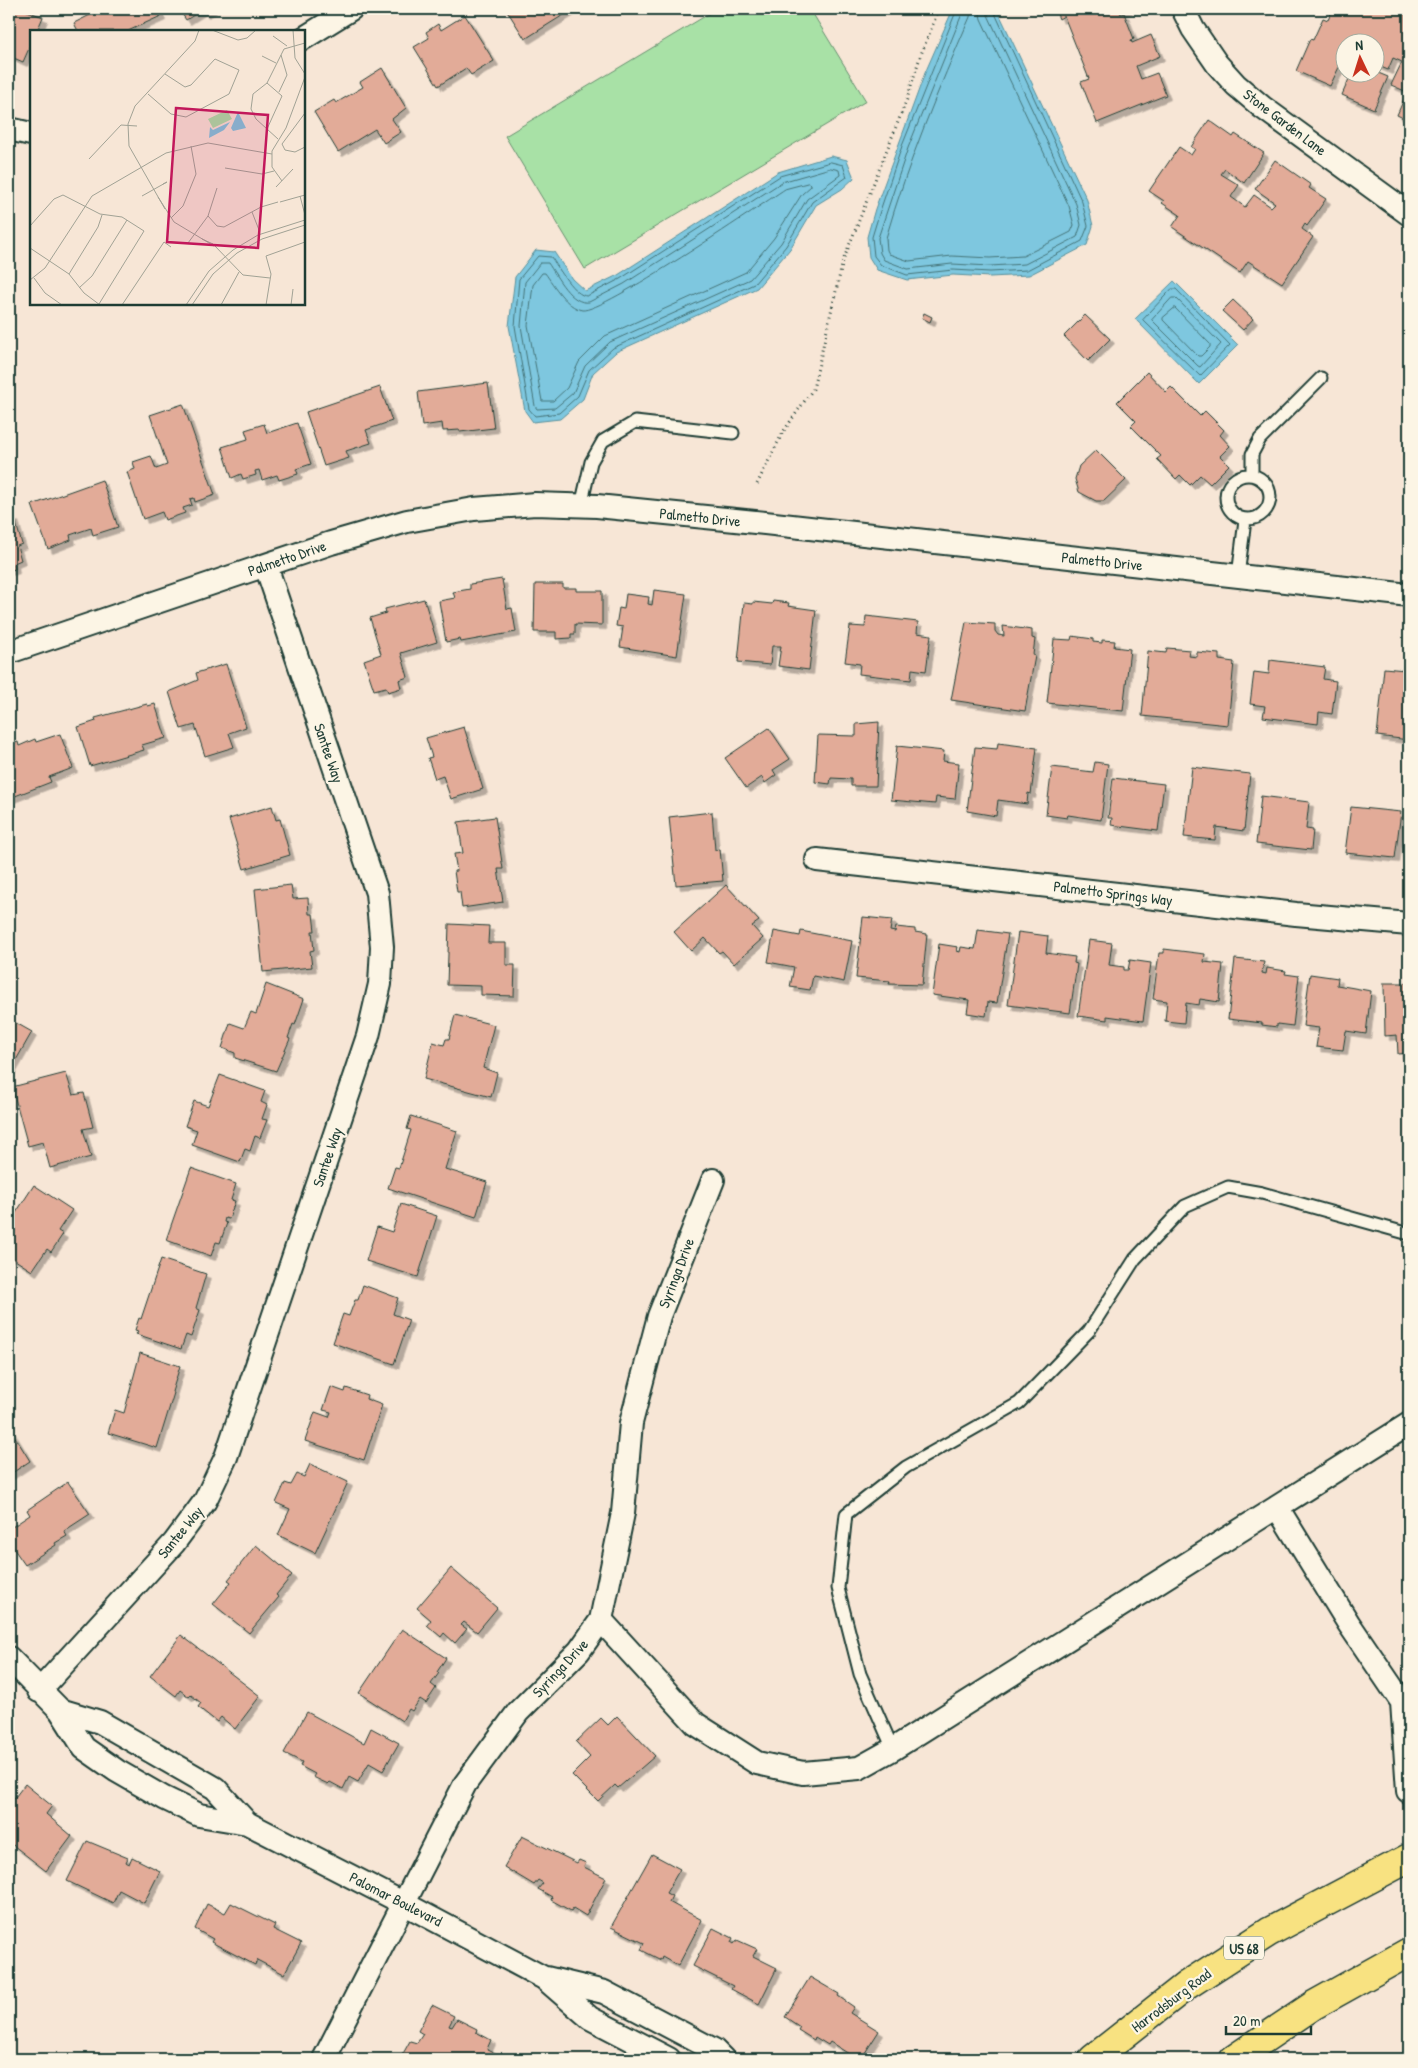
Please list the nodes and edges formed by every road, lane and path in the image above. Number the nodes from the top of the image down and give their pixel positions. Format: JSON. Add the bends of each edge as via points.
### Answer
{"nodes":[{"id":1,"x":350,"y":9,"type":"edge"},
{"id":2,"x":939,"y":9,"type":"edge"},
{"id":3,"x":1183,"y":9,"type":"edge"},
{"id":4,"x":305,"y":37,"type":"edge"},
{"id":5,"x":9,"y":129,"type":"edge"},
{"id":6,"x":30,"y":134,"type":"edge"},
{"id":7,"x":1409,"y":214,"type":"edge"},
{"id":8,"x":1321,"y":378,"type":"dead end"},
{"id":9,"x":733,"y":433,"type":"dead end"},
{"id":10,"x":1252,"y":475,"type":"junction"},
{"id":11,"x":757,"y":484,"type":"dead end"},
{"id":12,"x":581,"y":506,"type":"junction"},
{"id":13,"x":1244,"y":520,"type":"junction"},
{"id":14,"x":266,"y":566,"type":"junction"},
{"id":15,"x":1238,"y":576,"type":"junction"},
{"id":16,"x":1409,"y":595,"type":"edge"},
{"id":17,"x":9,"y":652,"type":"edge"},
{"id":18,"x":817,"y":860,"type":"dead end"},
{"id":19,"x":1409,"y":924,"type":"edge"},
{"id":20,"x":713,"y":1180,"type":"dead end"},
{"id":21,"x":1409,"y":1234,"type":"edge"},
{"id":22,"x":1409,"y":1424,"type":"edge"},
{"id":23,"x":1277,"y":1507,"type":"junction"},
{"id":24,"x":601,"y":1620,"type":"junction"},
{"id":25,"x":9,"y":1658,"type":"edge"},
{"id":26,"x":39,"y":1691,"type":"junction"},
{"id":27,"x":1405,"y":1704,"type":"edge"},
{"id":28,"x":60,"y":1710,"type":"junction"},
{"id":29,"x":893,"y":1749,"type":"junction"},
{"id":30,"x":1408,"y":1791,"type":"dead end"},
{"id":31,"x":247,"y":1823,"type":"junction"},
{"id":32,"x":1409,"y":1858,"type":"edge"},
{"id":33,"x":404,"y":1903,"type":"junction"},
{"id":34,"x":1409,"y":1952,"type":"edge"},
{"id":35,"x":544,"y":1978,"type":"junction"},
{"id":36,"x":324,"y":2059,"type":"edge"},
{"id":37,"x":668,"y":2059,"type":"edge"},
{"id":38,"x":723,"y":2059,"type":"edge"},
{"id":39,"x":1093,"y":2059,"type":"edge"},
{"id":40,"x":1234,"y":2059,"type":"edge"}],
"edges":[{"from":1,"to":4,"type":"street"},
{"from":2,"to":11,"type":"path","via":[[842,261],[813,389],[783,432]]},
{"from":3,"to":7,"type":"street","name":"Stone Garden Lane","via":[[1217,64],[1236,85]]},
{"from":5,"to":6,"type":"street"},
{"from":8,"to":10,"type":"lane","via":[[1260,439],[1252,454]]},
{"from":9,"to":12,"type":"lane","via":[[635,422],[603,441],[591,462]]},
{"from":10,"to":13,"type":"lane","via":[[1266,484],[1270,501],[1261,515]]},
{"from":10,"to":13,"type":"lane","via":[[1235,479],[1226,494],[1230,511]]},
{"from":12,"to":14,"type":"street","name":"Palmetto Drive","via":[[535,504],[474,509],[407,521]]},
{"from":12,"to":15,"type":"street","name":"Palmetto Drive","via":[[765,523]]},
{"from":13,"to":15,"type":"lane"},
{"from":14,"to":17,"type":"street","name":"Palmetto Drive"},
{"from":14,"to":26,"type":"street","name":"Santee Way","via":[[377,893],[382,947],[380,984],[365,1046],[226,1458],[205,1501],[174,1543]]},
{"from":15,"to":16,"type":"street","name":"Palmetto Drive"},
{"from":18,"to":19,"type":"street","name":"Palmetto Springs Way"},
{"from":20,"to":24,"type":"street","name":"Syringa Drive","via":[[659,1316],[631,1422],[623,1513]]},
{"from":21,"to":29,"type":"lane","via":[[1262,1193],[1228,1187],[1185,1206],[1135,1259],[1089,1332],[1019,1403],[906,1467],[846,1514],[838,1588],[860,1674]]},
{"from":22,"to":23,"type":"street"},
{"from":23,"to":27,"type":"street","via":[[1349,1624]]},
{"from":23,"to":29,"type":"street"},
{"from":24,"to":29,"type":"street","via":[[696,1724],[757,1763],[803,1773],[859,1768]]},
{"from":24,"to":33,"type":"street","name":"Syringa Drive","via":[[579,1651],[518,1712],[465,1784]]},
{"from":25,"to":26,"type":"street","name":"Palomar Boulevard"},
{"from":26,"to":28,"type":"street","name":"Palomar Boulevard"},
{"from":27,"to":30,"type":"street"},
{"from":28,"to":31,"type":"street","name":"Palomar Boulevard","via":[[100,1722],[215,1788]]},
{"from":28,"to":31,"type":"street","name":"Palomar Boulevard","via":[[84,1748],[117,1771],[199,1815]]},
{"from":31,"to":33,"type":"street","name":"Palomar Boulevard"},
{"from":32,"to":39,"type":"main road","name":"Harrodsburg Road","number":"US 68","via":[[1269,1932],[1187,1985]]},
{"from":33,"to":35,"type":"street","name":"Palomar Boulevard"},
{"from":33,"to":36,"type":"street","name":"Syringa Drive"},
{"from":34,"to":40,"type":"main road","via":[[1314,2005]]},
{"from":35,"to":37,"type":"street","name":"Palomar Boulevard","via":[[590,2018]]},
{"from":35,"to":38,"type":"street","name":"Palomar Boulevard","via":[[604,1992],[714,2050]]}]}
